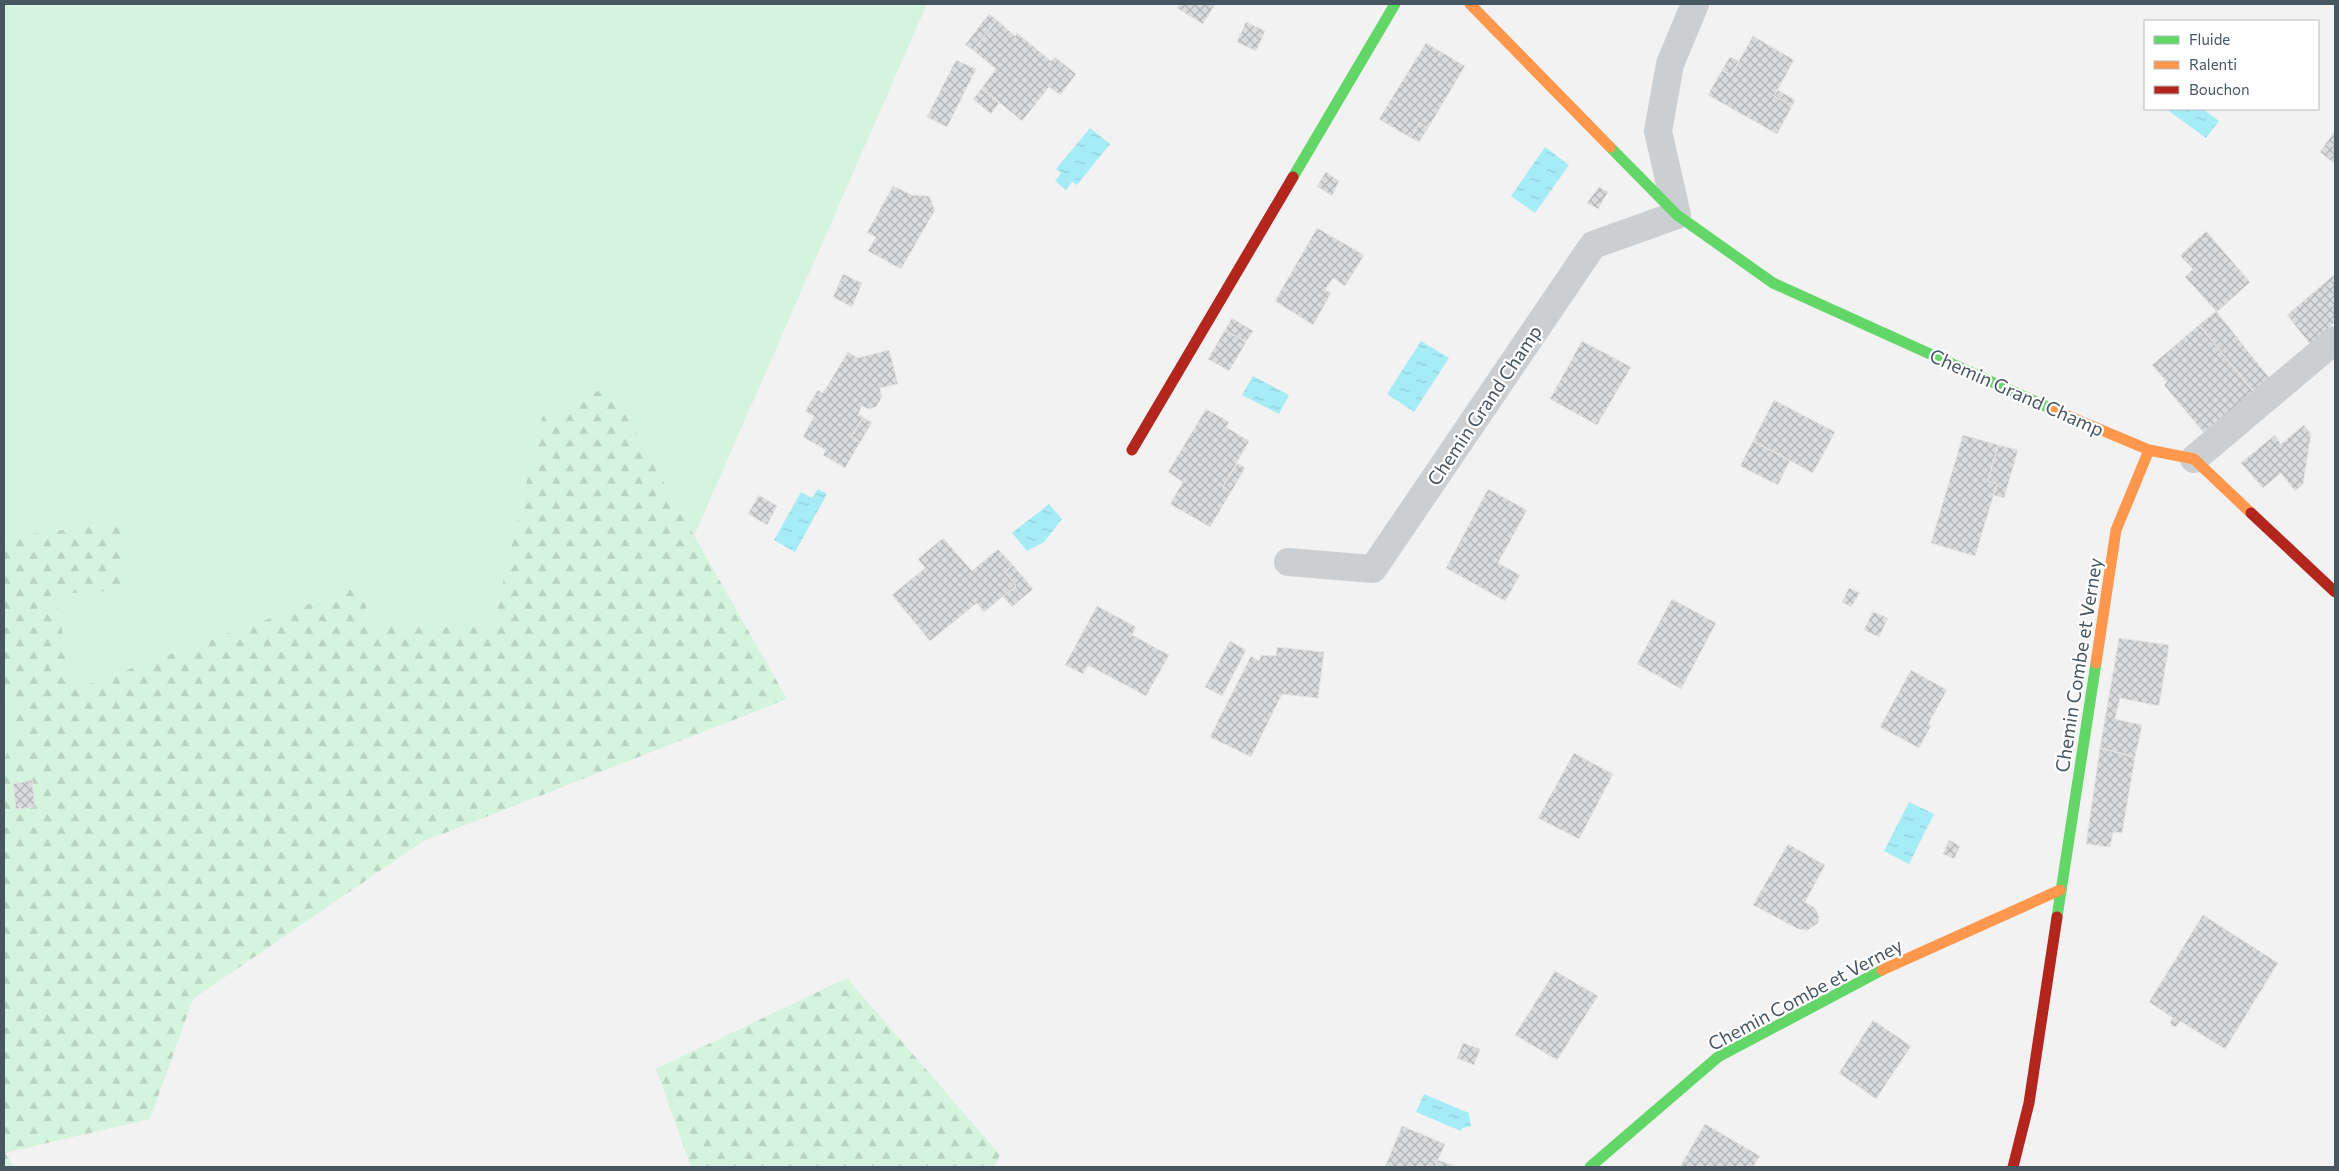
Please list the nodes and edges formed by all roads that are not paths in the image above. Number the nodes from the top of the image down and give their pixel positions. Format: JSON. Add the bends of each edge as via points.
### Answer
{"nodes":[{"id":1,"x":1395,"y":4,"type":"edge"},
{"id":2,"x":1470,"y":4,"type":"edge"},
{"id":3,"x":1695,"y":4,"type":"edge"},
{"id":4,"x":1677,"y":215,"type":"junction"},
{"id":5,"x":2335,"y":340,"type":"edge"},
{"id":6,"x":1132,"y":450,"type":"dead end"},
{"id":7,"x":2149,"y":450,"type":"junction"},
{"id":8,"x":2194,"y":460,"type":"junction"},
{"id":9,"x":1288,"y":562,"type":"dead end"},
{"id":10,"x":2335,"y":592,"type":"edge"},
{"id":11,"x":2060,"y":890,"type":"junction"},
{"id":12,"x":1590,"y":1167,"type":"edge"},
{"id":13,"x":2013,"y":1167,"type":"edge"}],
"edges":[{"from":1,"to":6,"type":"street"},
{"from":2,"to":4,"type":"street","name":"Chemin Grand Champ"},
{"from":3,"to":4,"type":"street","via":[[1670,64],[1658,131]]},
{"from":4,"to":7,"type":"street","name":"Chemin Grand Champ","via":[[1774,283]]},
{"from":4,"to":9,"type":"street","name":"Chemin Grand Champ","via":[[1593,245],[1373,569]]},
{"from":5,"to":8,"type":"street"},
{"from":7,"to":8,"type":"street","name":"Chemin Grand Champ"},
{"from":7,"to":11,"type":"street","name":"Chemin Combe et Verney","via":[[2116,530]]},
{"from":8,"to":10,"type":"street"},
{"from":11,"to":12,"type":"street","name":"Chemin Combe et Verney","via":[[1859,981],[1718,1057]]},
{"from":11,"to":13,"type":"street","name":"Chemin Combe et Verney","via":[[2028,1103]]}]}
